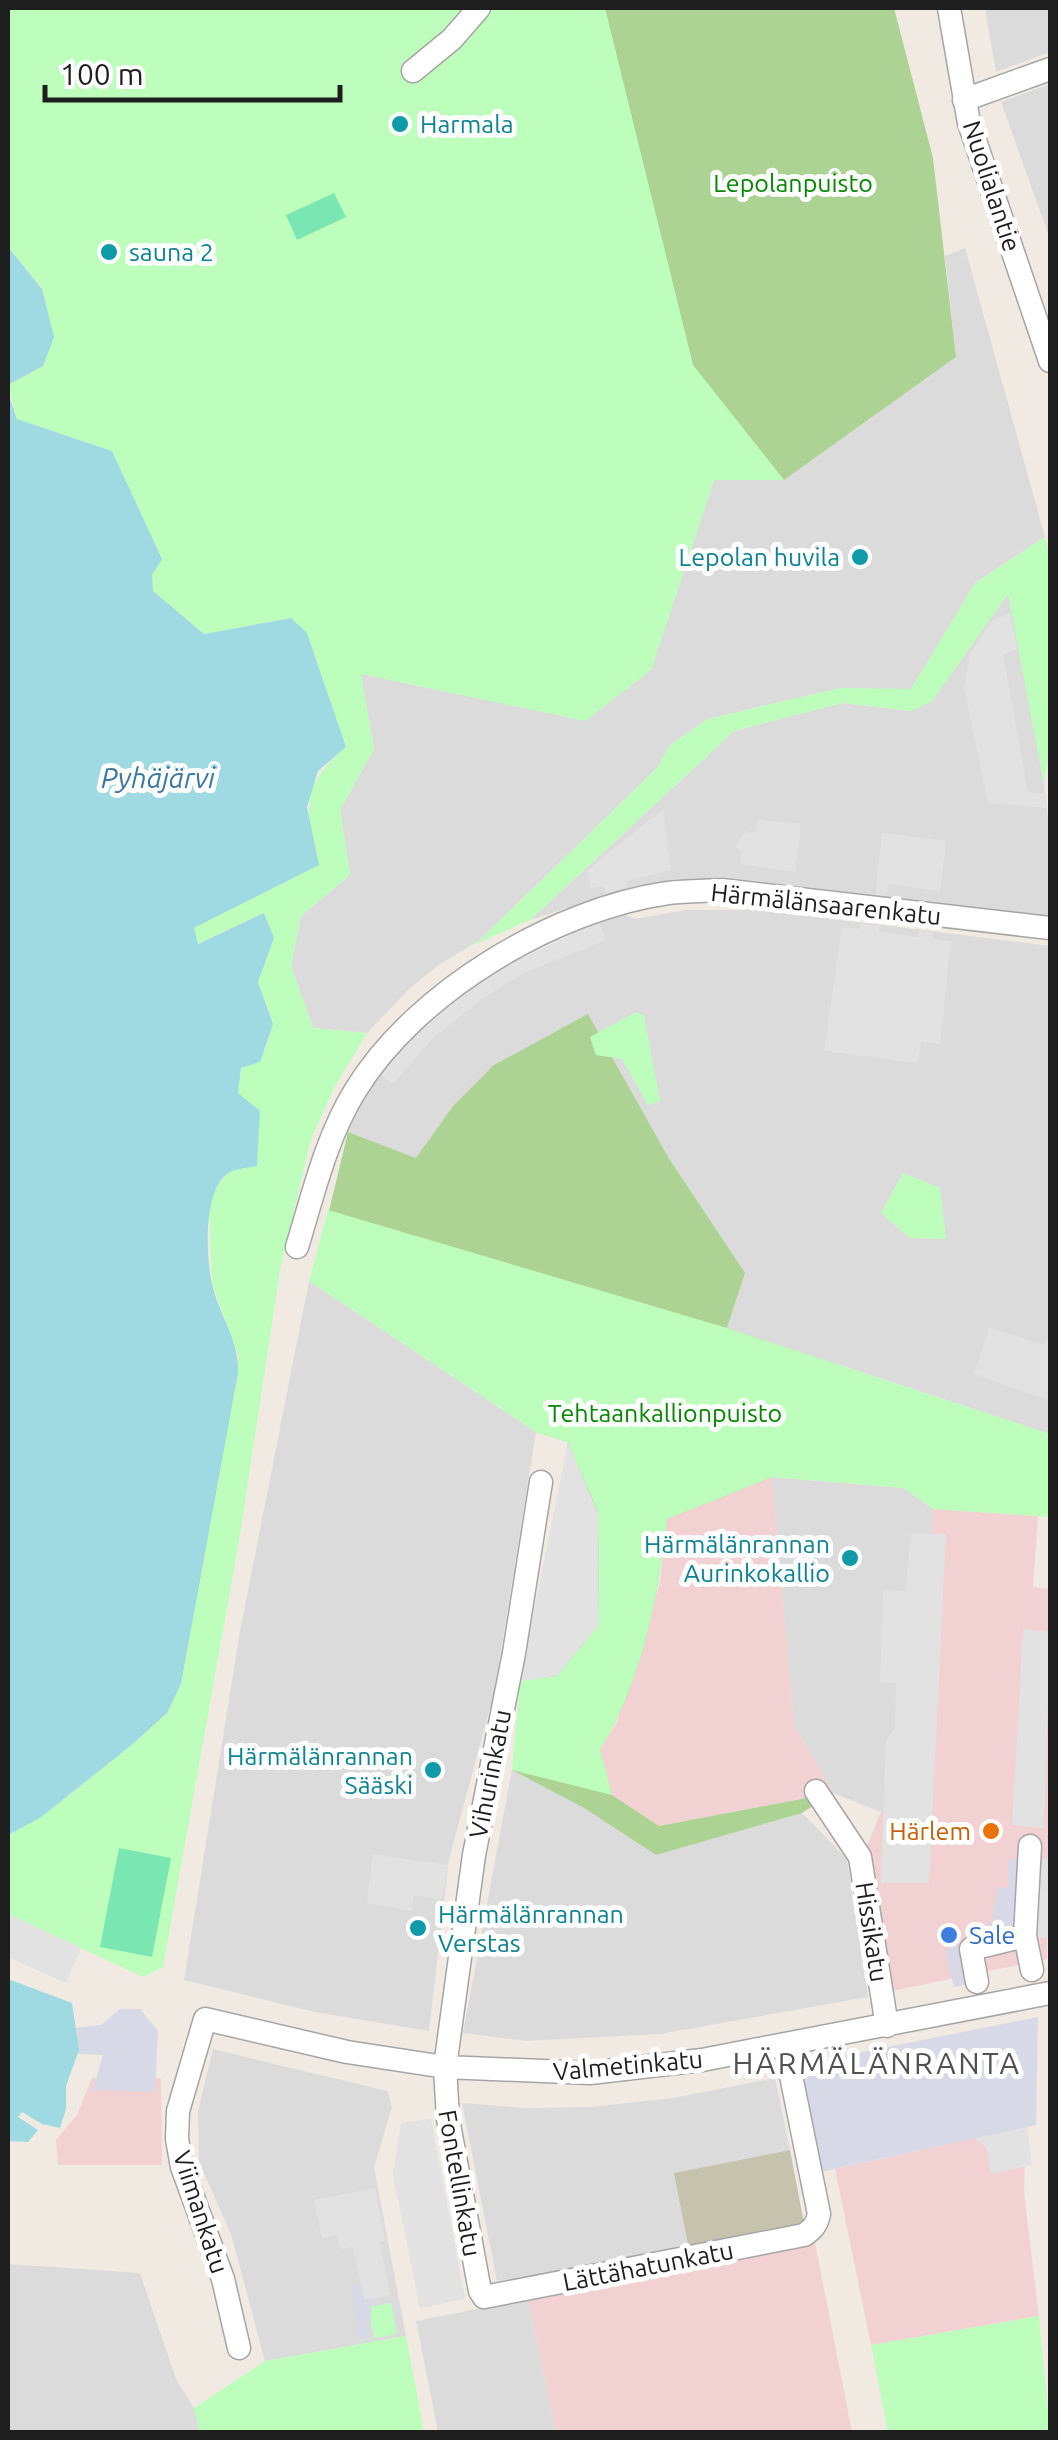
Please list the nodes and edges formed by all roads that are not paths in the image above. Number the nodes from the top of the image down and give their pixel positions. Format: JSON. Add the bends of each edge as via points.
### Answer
{"nodes":[{"id":1,"x":479,"y":8,"type":"edge"},
{"id":2,"x":948,"y":8,"type":"edge"},
{"id":3,"x":1050,"y":69,"type":"edge"},
{"id":4,"x":413,"y":71,"type":"dead end"},
{"id":5,"x":964,"y":100,"type":"junction"},
{"id":6,"x":1050,"y":361,"type":"edge"},
{"id":7,"x":1050,"y":928,"type":"edge"},
{"id":8,"x":297,"y":1248,"type":"dead end"},
{"id":9,"x":540,"y":1482,"type":"dead end"},
{"id":10,"x":816,"y":1791,"type":"dead end"},
{"id":11,"x":1030,"y":1846,"type":"dead end"},
{"id":12,"x":1025,"y":1936,"type":"junction"},
{"id":13,"x":1032,"y":1970,"type":"dead end"},
{"id":14,"x":978,"y":1982,"type":"dead end"},
{"id":15,"x":1050,"y":1993,"type":"edge"},
{"id":16,"x":205,"y":2019,"type":"joint"},
{"id":17,"x":888,"y":2026,"type":"junction"},
{"id":18,"x":785,"y":2046,"type":"junction"},
{"id":19,"x":446,"y":2067,"type":"junction"},
{"id":20,"x":484,"y":2297,"type":"joint"},
{"id":21,"x":239,"y":2348,"type":"dead end"}],
"edges":[{"from":1,"to":4,"type":"street"},
{"from":2,"to":5,"type":"street","name":"Nuolialantie"},
{"from":3,"to":5,"type":"street"},
{"from":5,"to":6,"type":"street","name":"Nuolialantie"},
{"from":7,"to":8,"type":"street","name":"Härmälänsaarenkatu","via":[[722,890],[640,899],[551,931],[467,976],[390,1042],[338,1123]]},
{"from":9,"to":19,"type":"street","name":"Vihurinkatu","via":[[474,1855]]},
{"from":10,"to":17,"type":"street","name":"Hissikatu","via":[[860,1857]]},
{"from":11,"to":12,"type":"street"},
{"from":12,"to":13,"type":"street"},
{"from":12,"to":14,"type":"street","via":[[971,1949]]},
{"from":15,"to":17,"type":"street","name":"Valmetinkatu"},
{"from":16,"to":19,"type":"street","name":"Valmetinkatu"},
{"from":16,"to":21,"type":"street","name":"Viimankatu","via":[[178,2111],[177,2139]]},
{"from":17,"to":18,"type":"street","name":"Valmetinkatu"},
{"from":18,"to":19,"type":"street","name":"Valmetinkatu","via":[[590,2072]]},
{"from":18,"to":20,"type":"street","name":"Lättähatunkatu","via":[[819,2214],[810,2231]]},
{"from":19,"to":20,"type":"street","name":"Fontellinkatu","via":[[448,2119]]}]}
